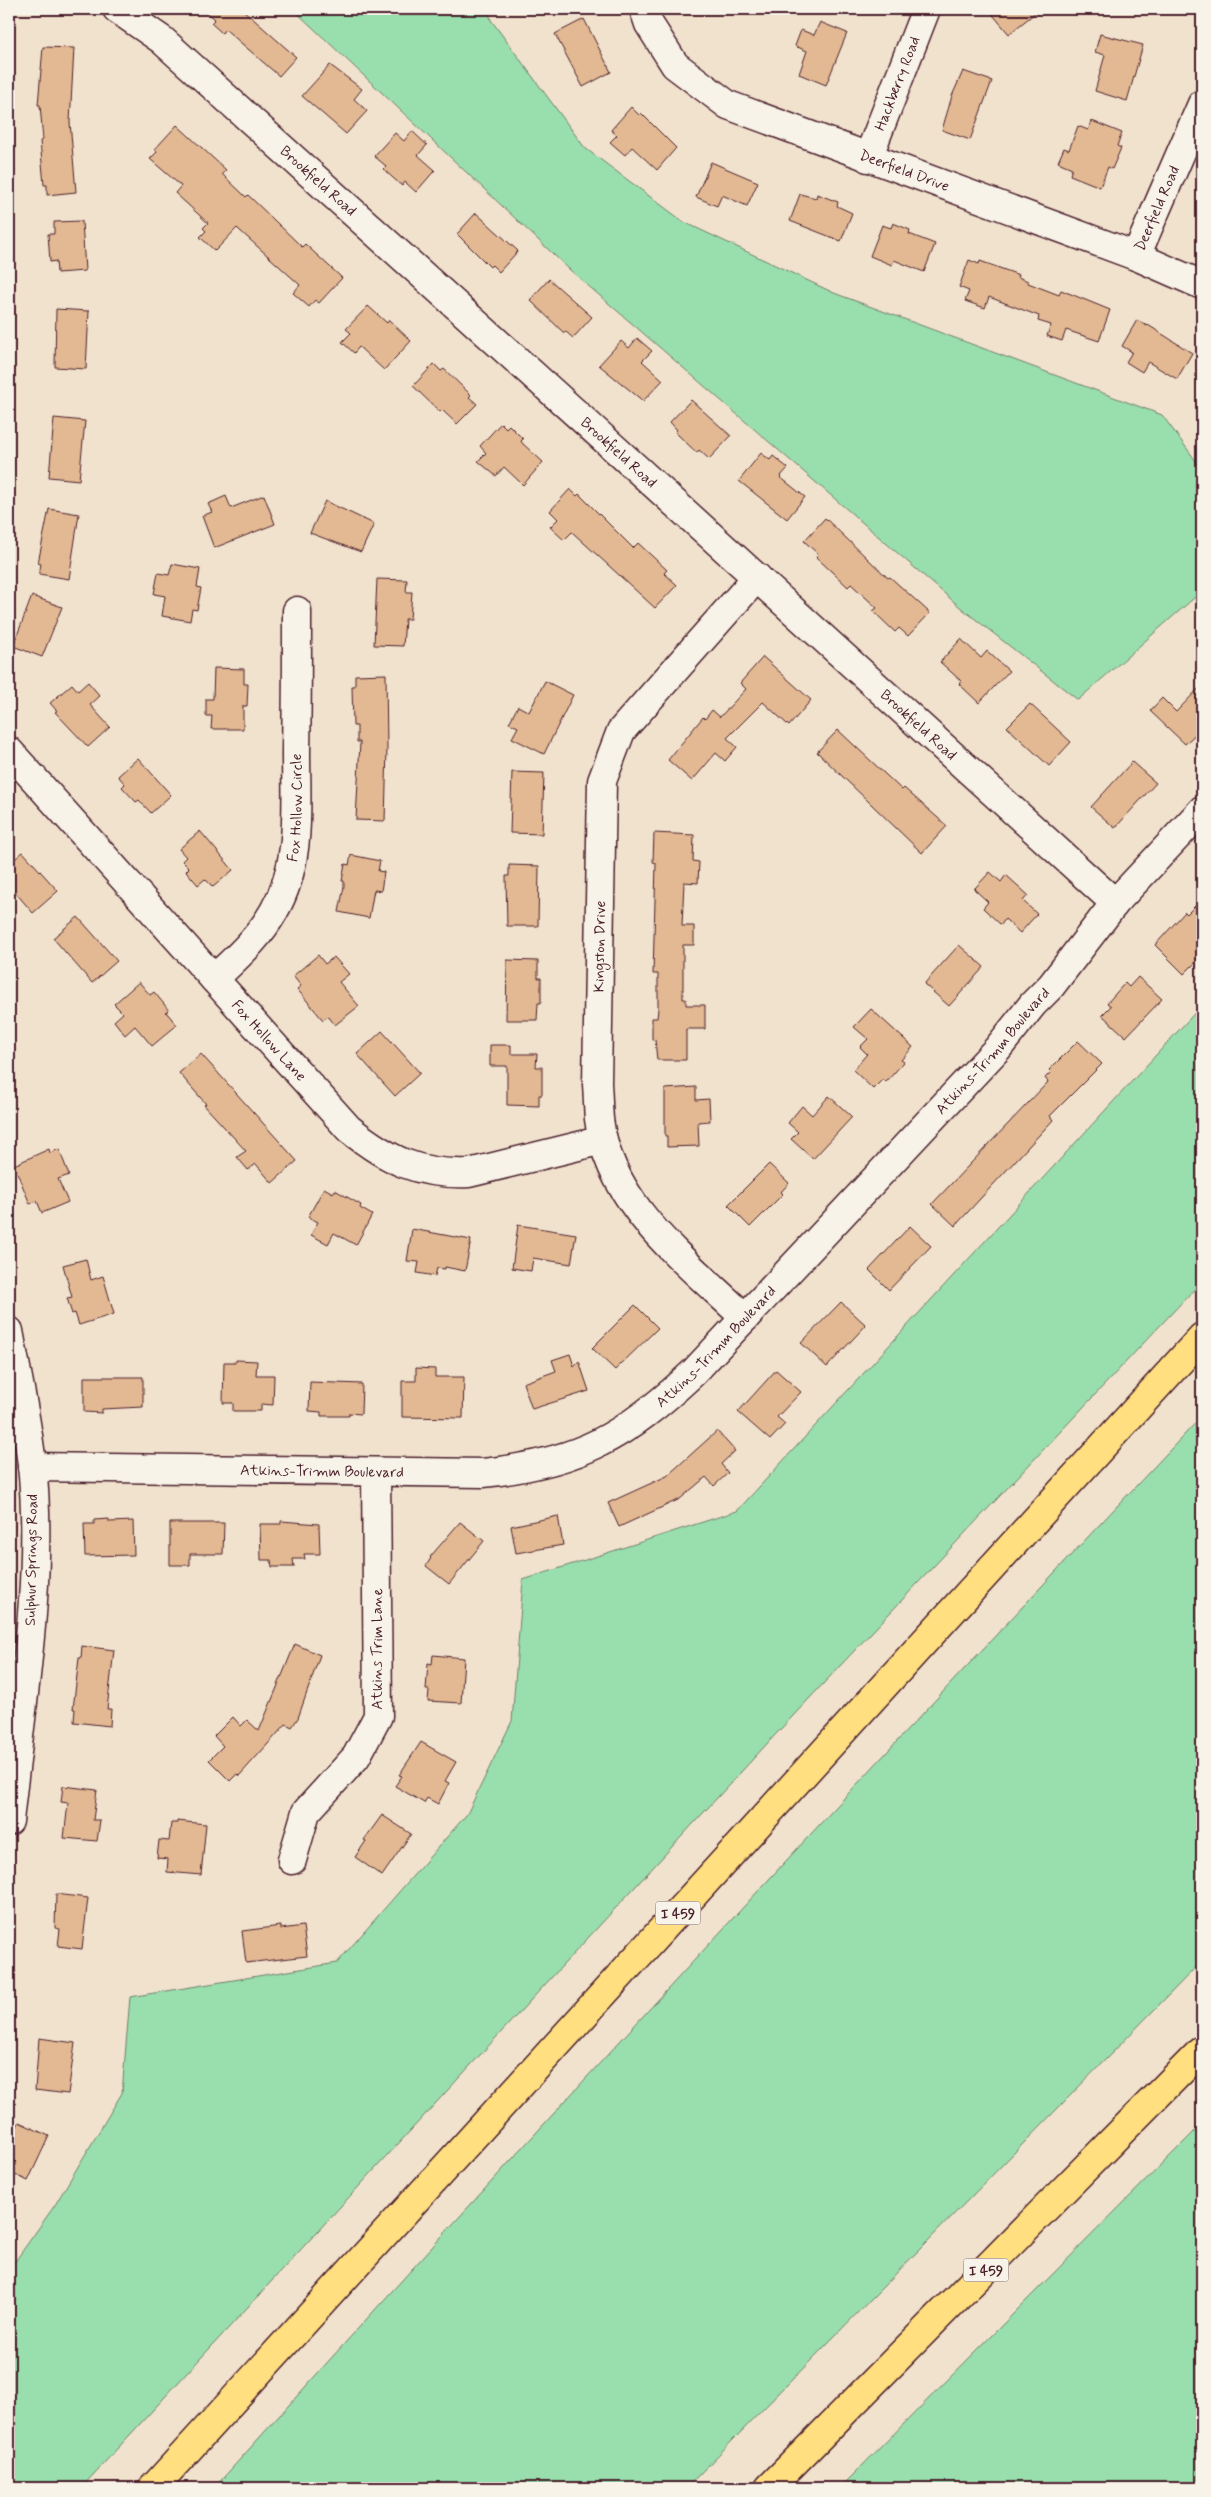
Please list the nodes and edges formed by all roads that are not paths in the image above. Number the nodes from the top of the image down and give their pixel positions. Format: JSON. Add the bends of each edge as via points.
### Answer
{"nodes":[{"id":1,"x":116,"y":9,"type":"edge"},
{"id":2,"x":644,"y":9,"type":"edge"},
{"id":3,"x":926,"y":9,"type":"edge"},
{"id":4,"x":1202,"y":104,"type":"edge"},
{"id":5,"x":868,"y":158,"type":"junction"},
{"id":6,"x":1136,"y":256,"type":"junction"},
{"id":7,"x":1202,"y":285,"type":"edge"},
{"id":8,"x":757,"y":577,"type":"junction"},
{"id":9,"x":297,"y":612,"type":"dead end"},
{"id":10,"x":9,"y":751,"type":"edge"},
{"id":11,"x":1202,"y":810,"type":"edge"},
{"id":12,"x":1115,"y":903,"type":"junction"},
{"id":13,"x":214,"y":979,"type":"junction"},
{"id":14,"x":603,"y":1140,"type":"junction"},
{"id":15,"x":745,"y":1318,"type":"junction"},
{"id":16,"x":9,"y":1331,"type":"edge"},
{"id":17,"x":1202,"y":1337,"type":"edge"},
{"id":18,"x":32,"y":1467,"type":"junction"},
{"id":19,"x":376,"y":1472,"type":"junction"},
{"id":20,"x":9,"y":1821,"type":"edge"},
{"id":21,"x":292,"y":1860,"type":"dead end"},
{"id":22,"x":1202,"y":2050,"type":"edge"},
{"id":23,"x":153,"y":2488,"type":"edge"},
{"id":24,"x":769,"y":2488,"type":"edge"}],
"edges":[{"from":1,"to":8,"type":"street","name":"Brookfield Road","via":[[162,40]]},
{"from":2,"to":5,"type":"street","name":"Deerfield Drive","via":[[649,24],[675,66],[728,105]]},
{"from":3,"to":5,"type":"street","name":"Hackberry Road"},
{"from":4,"to":6,"type":"street","name":"Deerfield Road"},
{"from":5,"to":6,"type":"street","name":"Deerfield Drive"},
{"from":6,"to":7,"type":"street","name":"Deerfield Drive"},
{"from":8,"to":12,"type":"street","name":"Brookfield Road"},
{"from":8,"to":14,"type":"street","name":"Kingston Drive","via":[[621,731],[602,781],[598,1084]]},
{"from":9,"to":13,"type":"street","name":"Fox Hollow Circle","via":[[296,836],[290,876],[274,911],[258,934]]},
{"from":10,"to":13,"type":"street","name":"Fox Hollow Lane"},
{"from":11,"to":12,"type":"street","name":"Atkins-Trimm Boulevard"},
{"from":12,"to":15,"type":"street","name":"Atkins-Trimm Boulevard","via":[[998,1048]]},
{"from":13,"to":14,"type":"street","name":"Fox Hollow Lane","via":[[349,1129],[394,1160],[420,1170],[469,1173]]},
{"from":14,"to":15,"type":"street","name":"Kingston Drive","via":[[619,1182],[651,1228]]},
{"from":15,"to":19,"type":"street","name":"Atkins-Trimm Boulevard","via":[[661,1404],[602,1443],[559,1460],[522,1469],[483,1473]]},
{"from":16,"to":18,"type":"street","name":"Sulphur Springs Road"},
{"from":17,"to":23,"type":"highway","number":"I 459"},
{"from":18,"to":19,"type":"street","name":"Atkins-Trimm Boulevard"},
{"from":18,"to":20,"type":"street","name":"Sulphur Springs Road","via":[[32,1607]]},
{"from":19,"to":21,"type":"street","name":"Atkins Trim Lane","via":[[378,1716],[356,1757],[306,1812]]},
{"from":22,"to":24,"type":"highway","number":"I 459"}]}
